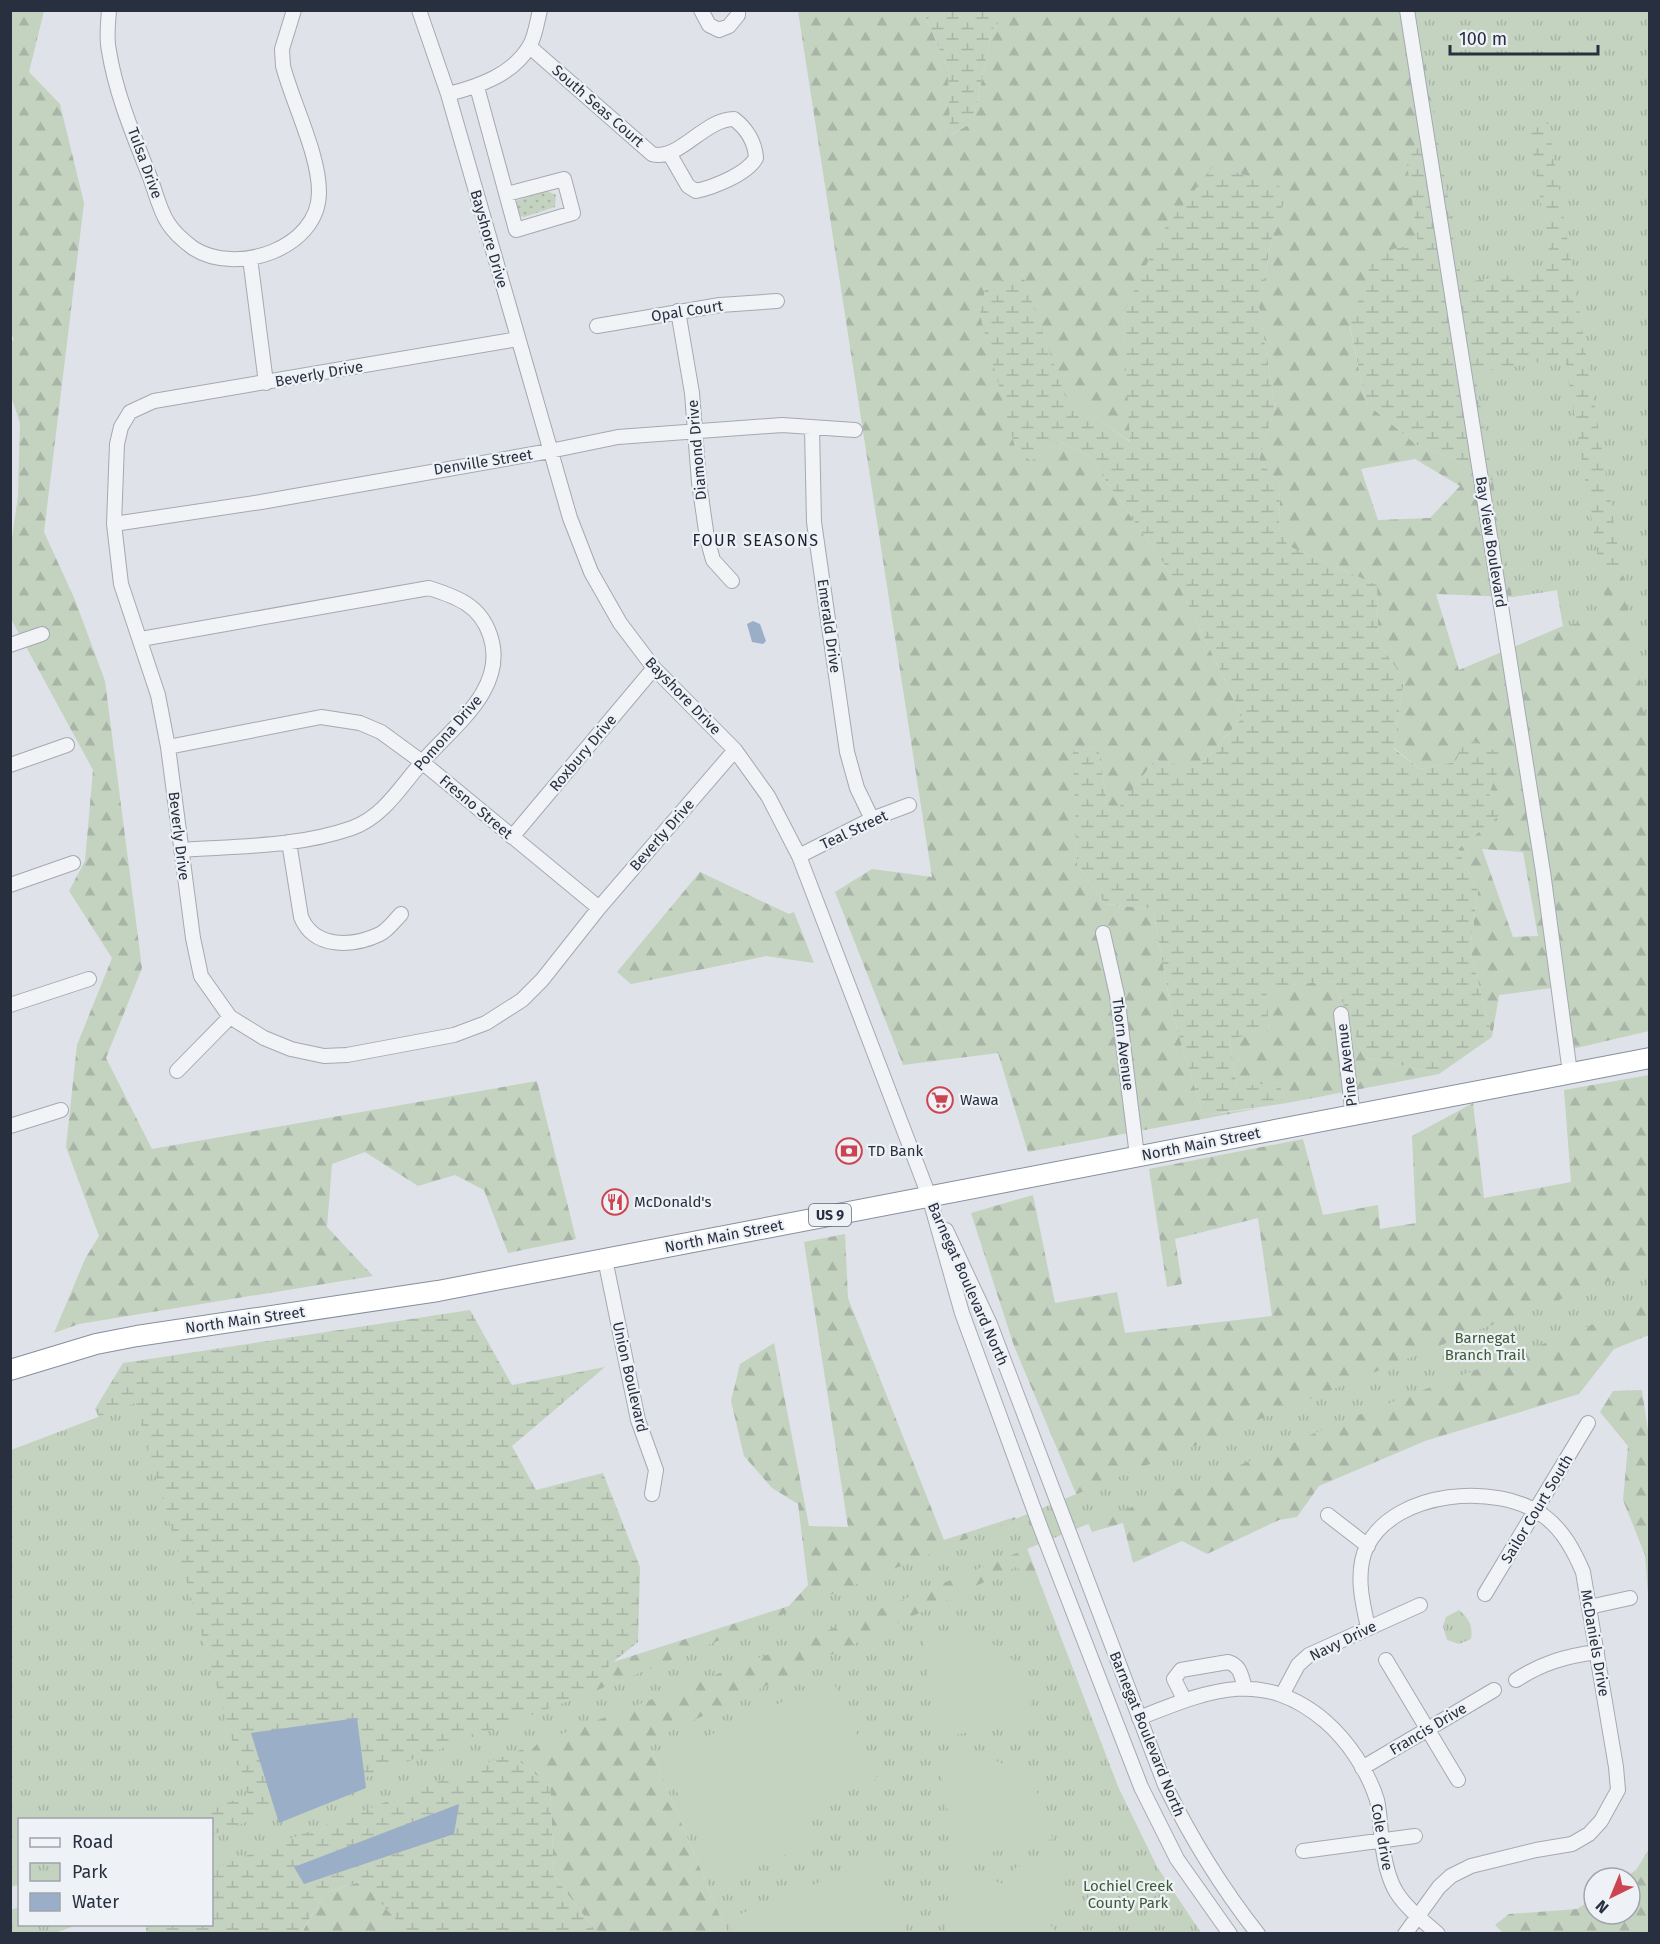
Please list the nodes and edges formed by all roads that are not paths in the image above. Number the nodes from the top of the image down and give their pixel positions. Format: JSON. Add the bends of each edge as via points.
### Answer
{"nodes":[{"id":1,"x":109,"y":10,"type":"edge"},
{"id":2,"x":294,"y":10,"type":"edge"},
{"id":3,"x":419,"y":10,"type":"edge"},
{"id":4,"x":540,"y":10,"type":"edge"},
{"id":5,"x":701,"y":10,"type":"edge"},
{"id":6,"x":738,"y":10,"type":"edge"},
{"id":7,"x":1407,"y":10,"type":"edge"},
{"id":8,"x":530,"y":47,"type":"junction"},
{"id":9,"x":477,"y":87,"type":"junction"},
{"id":10,"x":448,"y":94,"type":"junction"},
{"id":11,"x":669,"y":153,"type":"junction"},
{"id":12,"x":507,"y":194,"type":"junction"},
{"id":13,"x":250,"y":258,"type":"junction"},
{"id":14,"x":777,"y":301,"type":"dead end"},
{"id":15,"x":678,"y":311,"type":"junction"},
{"id":16,"x":597,"y":326,"type":"dead end"},
{"id":17,"x":518,"y":339,"type":"junction"},
{"id":18,"x":267,"y":383,"type":"junction"},
{"id":19,"x":812,"y":428,"type":"junction"},
{"id":20,"x":855,"y":430,"type":"dead end"},
{"id":21,"x":696,"y":431,"type":"junction"},
{"id":22,"x":550,"y":451,"type":"junction"},
{"id":23,"x":114,"y":524,"type":"junction"},
{"id":24,"x":732,"y":581,"type":"dead end"},
{"id":25,"x":42,"y":634,"type":"dead end"},
{"id":26,"x":141,"y":639,"type":"junction"},
{"id":27,"x":10,"y":645,"type":"edge"},
{"id":28,"x":654,"y":668,"type":"junction"},
{"id":29,"x":67,"y":745,"type":"dead end"},
{"id":30,"x":168,"y":747,"type":"junction"},
{"id":31,"x":735,"y":750,"type":"junction"},
{"id":32,"x":422,"y":762,"type":"junction"},
{"id":33,"x":10,"y":765,"type":"edge"},
{"id":34,"x":909,"y":805,"type":"dead end"},
{"id":35,"x":872,"y":819,"type":"junction"},
{"id":36,"x":512,"y":837,"type":"junction"},
{"id":37,"x":289,"y":842,"type":"junction"},
{"id":38,"x":181,"y":850,"type":"junction"},
{"id":39,"x":799,"y":856,"type":"junction"},
{"id":40,"x":74,"y":863,"type":"dead end"},
{"id":41,"x":10,"y":885,"type":"edge"},
{"id":42,"x":599,"y":908,"type":"junction"},
{"id":43,"x":401,"y":914,"type":"dead end"},
{"id":44,"x":1103,"y":933,"type":"dead end"},
{"id":45,"x":90,"y":979,"type":"dead end"},
{"id":46,"x":10,"y":1005,"type":"edge"},
{"id":47,"x":1341,"y":1014,"type":"dead end"},
{"id":48,"x":231,"y":1017,"type":"junction"},
{"id":49,"x":1650,"y":1059,"type":"edge"},
{"id":50,"x":177,"y":1071,"type":"dead end"},
{"id":51,"x":1570,"y":1073,"type":"junction"},
{"id":52,"x":61,"y":1110,"type":"dead end"},
{"id":53,"x":1353,"y":1116,"type":"junction"},
{"id":54,"x":10,"y":1126,"type":"edge"},
{"id":55,"x":1137,"y":1156,"type":"junction"},
{"id":56,"x":929,"y":1196,"type":"junction"},
{"id":57,"x":605,"y":1259,"type":"junction"},
{"id":58,"x":10,"y":1370,"type":"edge"},
{"id":59,"x":1588,"y":1423,"type":"dead end"},
{"id":60,"x":652,"y":1494,"type":"dead end"},
{"id":61,"x":1536,"y":1511,"type":"junction"},
{"id":62,"x":1328,"y":1515,"type":"dead end"},
{"id":63,"x":1368,"y":1546,"type":"junction"},
{"id":64,"x":1485,"y":1594,"type":"dead end"},
{"id":65,"x":1629,"y":1598,"type":"dead end"},
{"id":66,"x":1420,"y":1605,"type":"dead end"},
{"id":67,"x":1589,"y":1607,"type":"junction"},
{"id":68,"x":1368,"y":1628,"type":"junction"},
{"id":69,"x":1596,"y":1652,"type":"junction"},
{"id":70,"x":1386,"y":1660,"type":"dead end"},
{"id":71,"x":1515,"y":1680,"type":"dead end"},
{"id":72,"x":1245,"y":1689,"type":"junction"},
{"id":73,"x":1494,"y":1690,"type":"dead end"},
{"id":74,"x":1282,"y":1695,"type":"junction"},
{"id":75,"x":1184,"y":1699,"type":"junction"},
{"id":76,"x":1139,"y":1718,"type":"junction"},
{"id":77,"x":1427,"y":1730,"type":"junction"},
{"id":78,"x":1362,"y":1768,"type":"junction"},
{"id":79,"x":1458,"y":1780,"type":"dead end"},
{"id":80,"x":1415,"y":1836,"type":"dead end"},
{"id":81,"x":1382,"y":1841,"type":"junction"},
{"id":82,"x":1303,"y":1851,"type":"dead end"},
{"id":83,"x":1418,"y":1916,"type":"junction"},
{"id":84,"x":1230,"y":1934,"type":"edge"},
{"id":85,"x":1258,"y":1934,"type":"edge"},
{"id":86,"x":1404,"y":1934,"type":"edge"},
{"id":87,"x":1438,"y":1934,"type":"edge"}],
"edges":[{"from":1,"to":13,"type":"street","name":"Tulsa Drive","via":[[109,52],[131,129],[167,222],[192,248],[212,258]]},
{"from":2,"to":13,"type":"street","name":"Tulsa Drive","via":[[282,49],[283,66],[318,173],[316,211],[296,238],[283,248]]},
{"from":3,"to":10,"type":"street","name":"Bayshore Drive"},
{"from":4,"to":8,"type":"street"},
{"from":5,"to":6,"type":"street","via":[[709,25],[719,30],[729,26]]},
{"from":7,"to":51,"type":"street","name":"Bay View Boulevard","via":[[1543,872]]},
{"from":8,"to":9,"type":"street","via":[[507,69]]},
{"from":8,"to":11,"type":"street","name":"South Seas Court","via":[[652,154]]},
{"from":9,"to":10,"type":"street"},
{"from":9,"to":12,"type":"street"},
{"from":10,"to":17,"type":"street","name":"Bayshore Drive"},
{"from":11,"to":11,"type":"street","via":[[715,122],[734,119],[750,137],[756,158],[753,164],[696,191],[688,186]]},
{"from":12,"to":12,"type":"street","via":[[516,230],[573,213],[564,179]]},
{"from":13,"to":18,"type":"street"},
{"from":14,"to":15,"type":"street","name":"Opal Court"},
{"from":15,"to":16,"type":"street","name":"Opal Court"},
{"from":15,"to":21,"type":"street","name":"Diamond Drive"},
{"from":17,"to":18,"type":"street","name":"Beverly Drive"},
{"from":17,"to":22,"type":"street","name":"Bayshore Drive"},
{"from":18,"to":23,"type":"street","name":"Beverly Drive","via":[[154,401],[130,412],[117,444]]},
{"from":19,"to":20,"type":"street","name":"Denville Street"},
{"from":19,"to":21,"type":"street","name":"Denville Street","via":[[782,425]]},
{"from":19,"to":35,"type":"street","name":"Emerald Drive","via":[[814,522],[847,752],[857,788]]},
{"from":21,"to":22,"type":"street","name":"Denville Street","via":[[618,437]]},
{"from":21,"to":24,"type":"street","name":"Diamond Drive","via":[[707,538],[713,560]]},
{"from":22,"to":23,"type":"street","name":"Denville Street"},
{"from":22,"to":28,"type":"street","name":"Bayshore Drive","via":[[591,572],[620,623]]},
{"from":23,"to":26,"type":"street","name":"Beverly Drive","via":[[121,584]]},
{"from":25,"to":27,"type":"street"},
{"from":26,"to":30,"type":"street","name":"Beverly Drive"},
{"from":26,"to":32,"type":"street","name":"Pomona Drive","via":[[429,588],[455,597],[483,619],[495,651],[493,670],[476,703]]},
{"from":28,"to":31,"type":"street","name":"Bayshore Drive"},
{"from":28,"to":36,"type":"street","name":"Roxbury Drive"},
{"from":29,"to":33,"type":"street"},
{"from":30,"to":32,"type":"street","name":"Fresno Street","via":[[321,717],[342,718],[381,732]]},
{"from":30,"to":38,"type":"street","name":"Beverly Drive"},
{"from":31,"to":39,"type":"street","name":"Bayshore Drive","via":[[768,796]]},
{"from":31,"to":42,"type":"street","name":"Beverly Drive"},
{"from":32,"to":36,"type":"street","name":"Fresno Street"},
{"from":32,"to":37,"type":"street","name":"Pomona Drive","via":[[399,793],[364,822]]},
{"from":34,"to":35,"type":"street","name":"Teal Street"},
{"from":35,"to":39,"type":"street","name":"Teal Street"},
{"from":36,"to":42,"type":"street","name":"Fresno Street"},
{"from":37,"to":38,"type":"street","name":"Pomona Drive"},
{"from":37,"to":43,"type":"street","via":[[301,917],[313,936],[331,943],[381,933]]},
{"from":38,"to":48,"type":"street","name":"Beverly Drive","via":[[201,976]]},
{"from":39,"to":56,"type":"street","name":"Bayshore Drive"},
{"from":40,"to":41,"type":"street"},
{"from":42,"to":48,"type":"street","name":"Beverly Drive","via":[[522,1000],[486,1023],[454,1035],[324,1056],[264,1038]]},
{"from":44,"to":55,"type":"street","name":"Thorn Avenue","via":[[1117,995]]},
{"from":45,"to":46,"type":"street"},
{"from":47,"to":53,"type":"street","name":"Pine Avenue"},
{"from":48,"to":50,"type":"street"},
{"from":49,"to":51,"type":"highway","name":"North Main Street","number":"US 9"},
{"from":51,"to":53,"type":"highway","name":"North Main Street","number":"US 9"},
{"from":52,"to":54,"type":"street"},
{"from":53,"to":55,"type":"highway","name":"North Main Street","number":"US 9"},
{"from":55,"to":56,"type":"highway","name":"North Main Street","number":"US 9"},
{"from":56,"to":57,"type":"highway","name":"North Main Street","number":"US 9"},
{"from":56,"to":76,"type":"street","name":"Barnegat Boulevard North","via":[[990,1324]]},
{"from":56,"to":84,"type":"street","name":"Barnegat Boulevard North","via":[[962,1313],[1141,1787],[1177,1859]]},
{"from":57,"to":58,"type":"highway","name":"North Main Street","number":"US 9","via":[[438,1291],[137,1336]]},
{"from":57,"to":60,"type":"street","name":"Union Boulevard","via":[[638,1420],[656,1470]]},
{"from":59,"to":61,"type":"street","name":"Sailor Court South"},
{"from":61,"to":63,"type":"street","name":"McDaniels Drive","via":[[1502,1498],[1479,1496],[1417,1504],[1385,1523]]},
{"from":61,"to":64,"type":"street","name":"Sailor Court South"},
{"from":61,"to":67,"type":"street","name":"McDaniels Drive","via":[[1559,1530],[1572,1548],[1583,1572]]},
{"from":62,"to":63,"type":"street"},
{"from":63,"to":68,"type":"street","name":"McDaniels Drive","via":[[1362,1564],[1361,1594]]},
{"from":65,"to":67,"type":"street"},
{"from":66,"to":68,"type":"street","name":"Navy Drive"},
{"from":67,"to":69,"type":"street","name":"McDaniels Drive"},
{"from":68,"to":74,"type":"street","name":"Navy Drive","via":[[1309,1654],[1298,1665]]},
{"from":69,"to":71,"type":"street","via":[[1563,1656]]},
{"from":69,"to":83,"type":"street","name":"McDaniels Drive","via":[[1618,1790],[1601,1821],[1572,1844],[1471,1866],[1451,1876]]},
{"from":70,"to":77,"type":"street"},
{"from":72,"to":74,"type":"street","name":"Cole drive"},
{"from":72,"to":75,"type":"street","name":"Cole drive"},
{"from":72,"to":75,"type":"street","via":[[1240,1670],[1228,1662],[1181,1670],[1174,1679]]},
{"from":73,"to":77,"type":"street","name":"Francis Drive"},
{"from":74,"to":78,"type":"street","name":"Cole drive","via":[[1294,1699],[1335,1729]]},
{"from":75,"to":76,"type":"street","name":"Cole drive"},
{"from":76,"to":85,"type":"street","name":"Barnegat Boulevard North","via":[[1183,1822],[1212,1871]]},
{"from":77,"to":78,"type":"street","name":"Francis Drive"},
{"from":77,"to":79,"type":"street"},
{"from":78,"to":81,"type":"street","name":"Cole drive","via":[[1377,1801]]},
{"from":80,"to":81,"type":"street"},
{"from":81,"to":82,"type":"street"},
{"from":81,"to":83,"type":"street","name":"Cole drive","via":[[1385,1869],[1392,1887],[1403,1904]]},
{"from":83,"to":86,"type":"street","name":"McDaniels Drive"},
{"from":83,"to":87,"type":"street","name":"Cole drive"}]}
